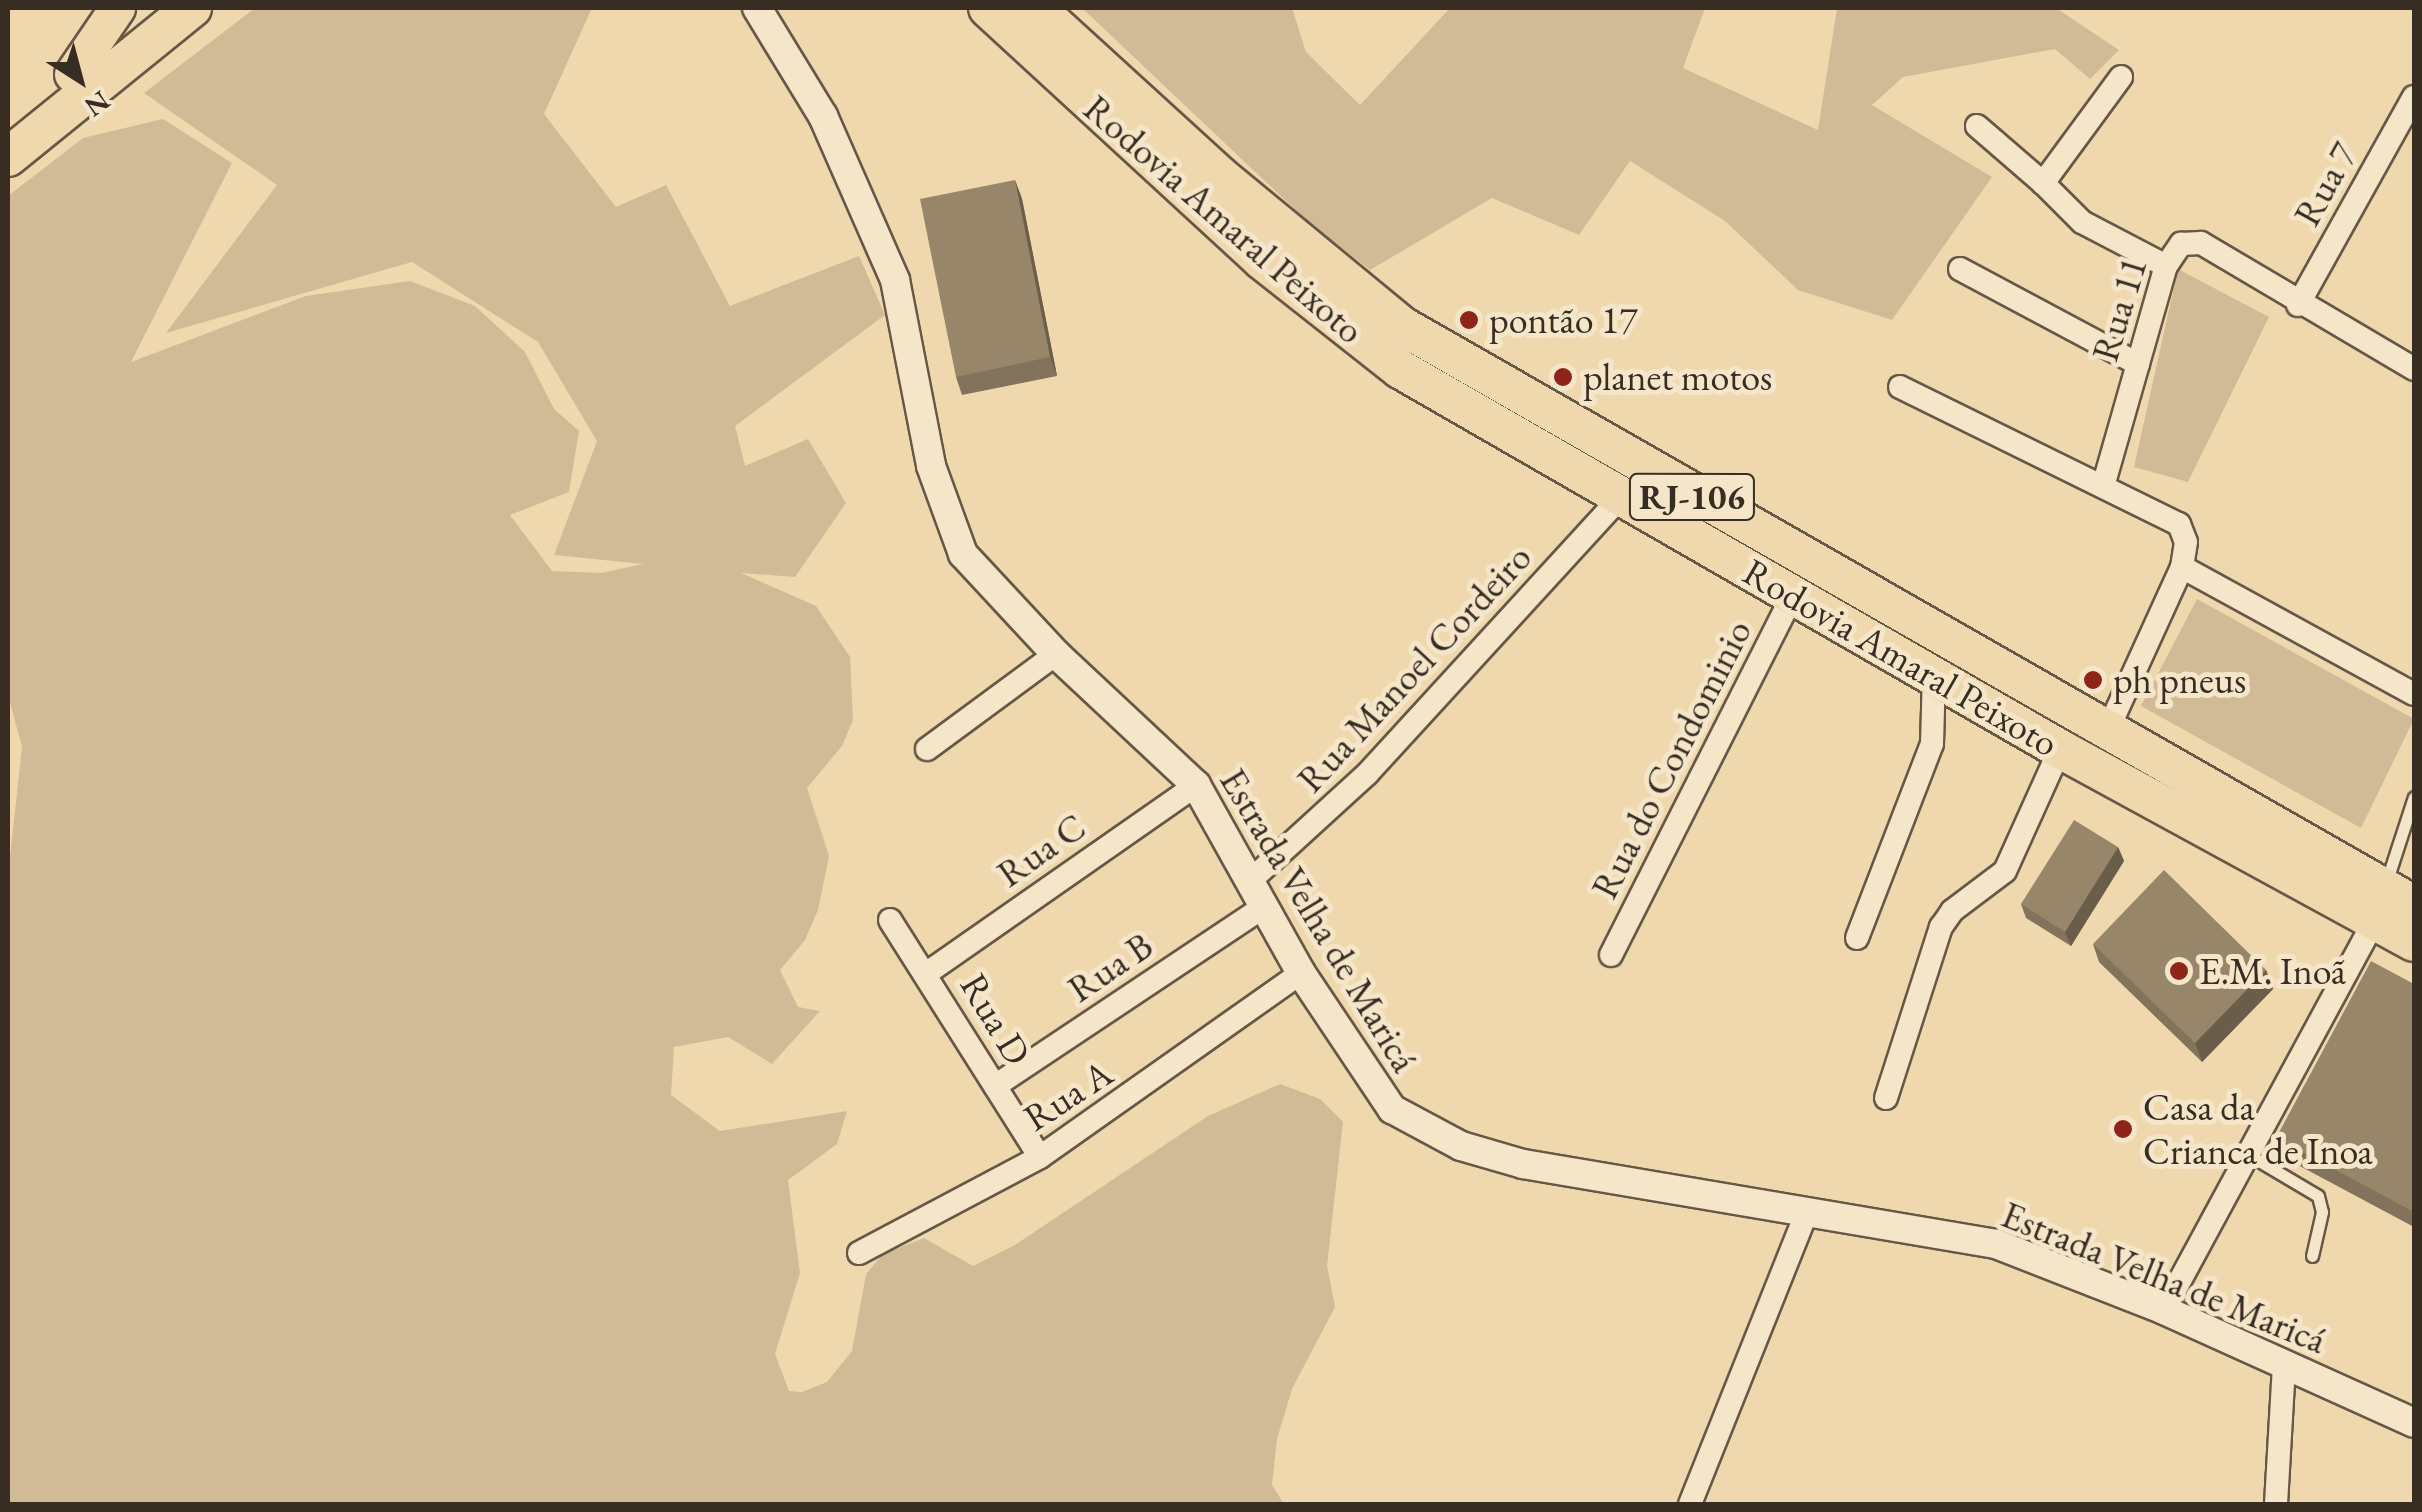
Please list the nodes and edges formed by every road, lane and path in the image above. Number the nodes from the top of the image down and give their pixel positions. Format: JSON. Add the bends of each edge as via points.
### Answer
{"nodes":[{"id":1,"x":117,"y":8,"type":"edge"},
{"id":2,"x":157,"y":8,"type":"edge"},
{"id":3,"x":192,"y":8,"type":"edge"},
{"id":4,"x":757,"y":8,"type":"edge"},
{"id":5,"x":988,"y":8,"type":"edge"},
{"id":6,"x":1036,"y":8,"type":"edge"},
{"id":7,"x":72,"y":74,"type":"junction"},
{"id":8,"x":2122,"y":77,"type":"dead end"},
{"id":9,"x":2414,"y":97,"type":"edge"},
{"id":10,"x":8,"y":123,"type":"edge"},
{"id":11,"x":1977,"y":126,"type":"dead end"},
{"id":12,"x":8,"y":156,"type":"edge"},
{"id":13,"x":2042,"y":184,"type":"junction"},
{"id":14,"x":2166,"y":266,"type":"junction"},
{"id":15,"x":1960,"y":269,"type":"dead end"},
{"id":16,"x":2298,"y":305,"type":"junction"},
{"id":17,"x":2138,"y":364,"type":"junction"},
{"id":18,"x":2414,"y":369,"type":"edge"},
{"id":19,"x":1900,"y":387,"type":"dead end"},
{"id":20,"x":2104,"y":483,"type":"junction"},
{"id":21,"x":1622,"y":496,"type":"junction"},
{"id":22,"x":2182,"y":566,"type":"junction"},
{"id":23,"x":1793,"y":595,"type":"junction"},
{"id":24,"x":1056,"y":654,"type":"junction"},
{"id":25,"x":1934,"y":674,"type":"junction"},
{"id":26,"x":2414,"y":694,"type":"edge"},
{"id":27,"x":2106,"y":734,"type":"junction"},
{"id":28,"x":926,"y":749,"type":"dead end"},
{"id":29,"x":2060,"y":749,"type":"junction"},
{"id":30,"x":1196,"y":785,"type":"junction"},
{"id":31,"x":2414,"y":797,"type":"edge"},
{"id":32,"x":1252,"y":880,"type":"junction"},
{"id":33,"x":2391,"y":905,"type":"edge"},
{"id":34,"x":1264,"y":906,"type":"junction"},
{"id":35,"x":890,"y":920,"type":"dead end"},
{"id":36,"x":1857,"y":938,"type":"dead end"},
{"id":37,"x":2414,"y":942,"type":"edge"},
{"id":38,"x":1611,"y":955,"type":"dead end"},
{"id":39,"x":927,"y":973,"type":"junction"},
{"id":40,"x":1301,"y":973,"type":"junction"},
{"id":41,"x":995,"y":1086,"type":"junction"},
{"id":42,"x":1886,"y":1098,"type":"dead end"},
{"id":43,"x":2249,"y":1155,"type":"junction"},
{"id":44,"x":1040,"y":1157,"type":"junction"},
{"id":45,"x":1807,"y":1212,"type":"junction"},
{"id":46,"x":860,"y":1254,"type":"dead end"},
{"id":47,"x":2312,"y":1256,"type":"dead end"},
{"id":48,"x":2164,"y":1310,"type":"junction"},
{"id":49,"x":2284,"y":1365,"type":"junction"},
{"id":50,"x":2414,"y":1423,"type":"edge"},
{"id":51,"x":1690,"y":1504,"type":"edge"},
{"id":52,"x":2276,"y":1504,"type":"edge"}],
"edges":[{"from":1,"to":7,"type":"main road"},
{"from":2,"to":7,"type":"highway"},
{"from":3,"to":12,"type":"highway"},
{"from":4,"to":24,"type":"street","name":"Estrada Velha de Maricá","via":[[823,116],[895,280],[949,526],[963,554]]},
{"from":5,"to":21,"type":"highway","name":"Rodovia Amaral Peixoto","number":"RJ-106","via":[[1345,329],[1400,369]]},
{"from":6,"to":27,"type":"highway","name":"Rodovia Amaral Peixoto","number":"RJ-106","via":[[1220,176],[1402,326]]},
{"from":7,"to":10,"type":"highway"},
{"from":8,"to":13,"type":"street"},
{"from":9,"to":16,"type":"street","name":"Rua 7"},
{"from":11,"to":13,"type":"street"},
{"from":13,"to":14,"type":"street","via":[[2082,222]]},
{"from":14,"to":16,"type":"street","name":"Rua 11","via":[[2181,244],[2201,242]]},
{"from":14,"to":17,"type":"street","name":"Rua 11"},
{"from":15,"to":17,"type":"street"},
{"from":16,"to":18,"type":"street","name":"Rua 11"},
{"from":17,"to":20,"type":"street","name":"Rua 11"},
{"from":19,"to":20,"type":"street"},
{"from":20,"to":22,"type":"street","via":[[2179,524],[2186,542]]},
{"from":21,"to":23,"type":"highway","name":"Rodovia Amaral Peixoto","number":"RJ-106"},
{"from":21,"to":32,"type":"street","name":"Rua Manoel Cordeiro","via":[[1367,774]]},
{"from":22,"to":26,"type":"street"},
{"from":22,"to":27,"type":"street"},
{"from":23,"to":25,"type":"highway","name":"Rodovia Amaral Peixoto","number":"RJ-106"},
{"from":23,"to":38,"type":"street","name":"Rua do Condominio"},
{"from":24,"to":28,"type":"street"},
{"from":24,"to":30,"type":"street","name":"Estrada Velha de Maricá"},
{"from":25,"to":29,"type":"highway","name":"Rodovia Amaral Peixoto","number":"RJ-106"},
{"from":25,"to":36,"type":"street","via":[[1932,744]]},
{"from":27,"to":33,"type":"highway","name":"Rodovia Amaral Peixoto","number":"RJ-106"},
{"from":29,"to":33,"type":"highway","name":"Rodovia Amaral Peixoto","number":"RJ-106"},
{"from":29,"to":42,"type":"street","via":[[2005,871],[1952,910],[1942,927]]},
{"from":30,"to":32,"type":"street","name":"Estrada Velha de Maricá"},
{"from":30,"to":39,"type":"street","name":"Rua C"},
{"from":31,"to":33,"type":"lane"},
{"from":32,"to":34,"type":"street","name":"Estrada Velha de Maricá"},
{"from":33,"to":37,"type":"highway","name":"Rodovia Amaral Peixoto","number":"RJ-106"},
{"from":33,"to":43,"type":"street"},
{"from":34,"to":40,"type":"street","name":"Estrada Velha de Maricá"},
{"from":34,"to":41,"type":"street","name":"Rua B"},
{"from":35,"to":39,"type":"street","name":"Rua D"},
{"from":39,"to":41,"type":"street","name":"Rua D"},
{"from":40,"to":44,"type":"street","name":"Rua A"},
{"from":40,"to":45,"type":"street","name":"Estrada Velha de Maricá","via":[[1392,1109],[1461,1146],[1522,1164]]},
{"from":41,"to":44,"type":"street","name":"Rua D"},
{"from":43,"to":47,"type":"lane","via":[[2318,1196],[2322,1212]]},
{"from":43,"to":48,"type":"street"},
{"from":44,"to":46,"type":"street","name":"Rua A"},
{"from":45,"to":48,"type":"street","name":"Estrada Velha de Maricá","via":[[1996,1244]]},
{"from":45,"to":51,"type":"street"},
{"from":48,"to":49,"type":"street","name":"Estrada Velha de Maricá"},
{"from":49,"to":50,"type":"street","name":"Estrada Velha de Maricá"},
{"from":49,"to":52,"type":"street"}]}
